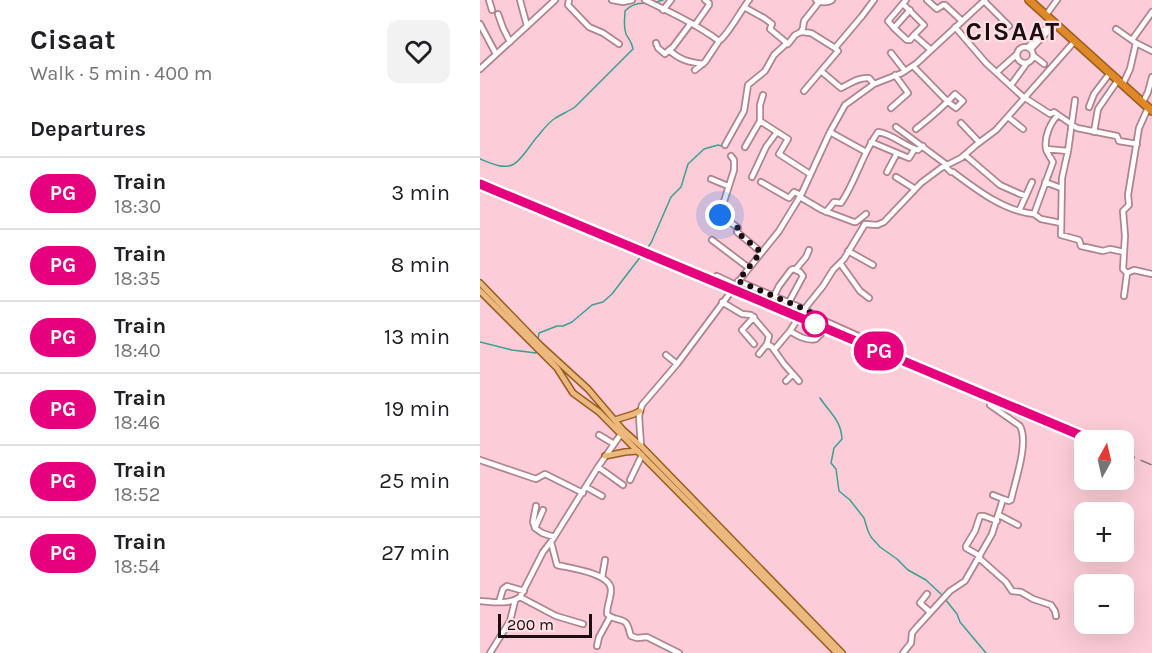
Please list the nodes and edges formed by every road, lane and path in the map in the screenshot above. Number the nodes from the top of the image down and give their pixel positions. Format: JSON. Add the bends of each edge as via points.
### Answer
{"nodes":[{"id":1,"x":489,"y":0,"type":"edge"},
{"id":2,"x":520,"y":0,"type":"edge"},
{"id":3,"x":555,"y":0,"type":"edge"},
{"id":4,"x":569,"y":0,"type":"edge"},
{"id":5,"x":612,"y":0,"type":"edge"},
{"id":6,"x":632,"y":0,"type":"edge"},
{"id":7,"x":645,"y":0,"type":"edge"},
{"id":8,"x":671,"y":0,"type":"edge"},
{"id":9,"x":749,"y":0,"type":"edge"},
{"id":10,"x":832,"y":0,"type":"edge"},
{"id":11,"x":873,"y":0,"type":"edge"},
{"id":12,"x":927,"y":0,"type":"edge"},
{"id":13,"x":1029,"y":0,"type":"edge"},
{"id":14,"x":1057,"y":0,"type":"edge"},
{"id":15,"x":817,"y":1,"type":"edge"},
{"id":16,"x":984,"y":1,"type":"edge"},
{"id":17,"x":710,"y":2,"type":"edge"},
{"id":18,"x":904,"y":2,"type":"edge"},
{"id":19,"x":744,"y":7,"type":"junction"},
{"id":20,"x":492,"y":10,"type":"dead end"},
{"id":21,"x":663,"y":10,"type":"junction"},
{"id":22,"x":910,"y":10,"type":"junction"},
{"id":23,"x":1152,"y":12,"type":"edge"},
{"id":24,"x":498,"y":14,"type":"dead end"},
{"id":25,"x":1046,"y":15,"type":"junction"},
{"id":26,"x":930,"y":20,"type":"dead end"},
{"id":27,"x":962,"y":21,"type":"junction"},
{"id":28,"x":1054,"y":23,"type":"junction"},
{"id":29,"x":480,"y":24,"type":"edge"},
{"id":30,"x":693,"y":24,"type":"junction"},
{"id":31,"x":924,"y":25,"type":"junction"},
{"id":32,"x":1009,"y":26,"type":"dead end"},
{"id":33,"x":527,"y":27,"type":"junction"},
{"id":34,"x":955,"y":27,"type":"junction"},
{"id":35,"x":894,"y":28,"type":"junction"},
{"id":36,"x":1116,"y":28,"type":"dead end"},
{"id":37,"x":801,"y":32,"type":"junction"},
{"id":38,"x":914,"y":35,"type":"junction"},
{"id":39,"x":718,"y":41,"type":"junction"},
{"id":40,"x":1134,"y":41,"type":"junction"},
{"id":41,"x":510,"y":42,"type":"junction"},
{"id":42,"x":1074,"y":42,"type":"junction"},
{"id":43,"x":656,"y":43,"type":"dead end"},
{"id":44,"x":788,"y":43,"type":"junction"},
{"id":45,"x":619,"y":44,"type":"dead end"},
{"id":46,"x":835,"y":48,"type":"junction"},
{"id":47,"x":1029,"y":49,"type":"junction"},
{"id":48,"x":669,"y":50,"type":"junction"},
{"id":49,"x":931,"y":50,"type":"junction"},
{"id":50,"x":1152,"y":51,"type":"edge"},
{"id":51,"x":891,"y":52,"type":"dead end"},
{"id":52,"x":496,"y":54,"type":"junction"},
{"id":53,"x":1017,"y":54,"type":"junction"},
{"id":54,"x":1034,"y":56,"type":"junction"},
{"id":55,"x":1027,"y":63,"type":"junction"},
{"id":56,"x":703,"y":64,"type":"junction"},
{"id":57,"x":1044,"y":64,"type":"dead end"},
{"id":58,"x":913,"y":66,"type":"junction"},
{"id":59,"x":480,"y":69,"type":"edge"},
{"id":60,"x":695,"y":70,"type":"dead end"},
{"id":61,"x":821,"y":70,"type":"junction"},
{"id":62,"x":905,"y":71,"type":"junction"},
{"id":63,"x":997,"y":72,"type":"junction"},
{"id":64,"x":1110,"y":73,"type":"junction"},
{"id":65,"x":895,"y":75,"type":"junction"},
{"id":66,"x":1152,"y":77,"type":"edge"},
{"id":67,"x":1120,"y":82,"type":"junction"},
{"id":68,"x":874,"y":84,"type":"junction"},
{"id":69,"x":1011,"y":85,"type":"junction"},
{"id":70,"x":804,"y":91,"type":"dead end"},
{"id":71,"x":763,"y":95,"type":"dead end"},
{"id":72,"x":1023,"y":98,"type":"junction"},
{"id":73,"x":1075,"y":100,"type":"dead end"},
{"id":74,"x":1089,"y":107,"type":"dead end"},
{"id":75,"x":1148,"y":107,"type":"edge"},
{"id":76,"x":891,"y":108,"type":"dead end"},
{"id":77,"x":1058,"y":115,"type":"junction"},
{"id":78,"x":1008,"y":117,"type":"junction"},
{"id":79,"x":760,"y":121,"type":"junction"},
{"id":80,"x":961,"y":123,"type":"dead end"},
{"id":81,"x":1072,"y":124,"type":"junction"},
{"id":82,"x":896,"y":127,"type":"dead end"},
{"id":83,"x":916,"y":129,"type":"dead end"},
{"id":84,"x":1023,"y":129,"type":"dead end"},
{"id":85,"x":777,"y":132,"type":"junction"},
{"id":86,"x":830,"y":132,"type":"junction"},
{"id":87,"x":1094,"y":132,"type":"junction"},
{"id":88,"x":978,"y":141,"type":"junction"},
{"id":89,"x":872,"y":142,"type":"junction"},
{"id":90,"x":1137,"y":144,"type":"junction"},
{"id":91,"x":725,"y":145,"type":"dead end"},
{"id":92,"x":923,"y":146,"type":"junction"},
{"id":93,"x":745,"y":147,"type":"dead end"},
{"id":94,"x":1046,"y":149,"type":"junction"},
{"id":95,"x":914,"y":150,"type":"junction"},
{"id":96,"x":1068,"y":151,"type":"junction"},
{"id":97,"x":866,"y":152,"type":"junction"},
{"id":98,"x":897,"y":153,"type":"junction"},
{"id":99,"x":964,"y":155,"type":"junction"},
{"id":100,"x":731,"y":156,"type":"dead end"},
{"id":101,"x":946,"y":165,"type":"junction"},
{"id":102,"x":888,"y":172,"type":"dead end"},
{"id":103,"x":810,"y":174,"type":"junction"},
{"id":104,"x":752,"y":177,"type":"dead end"},
{"id":105,"x":896,"y":177,"type":"dead end"},
{"id":106,"x":711,"y":179,"type":"dead end"},
{"id":107,"x":761,"y":182,"type":"dead end"},
{"id":108,"x":1032,"y":182,"type":"dead end"},
{"id":109,"x":1045,"y":182,"type":"junction"},
{"id":110,"x":728,"y":186,"type":"junction"},
{"id":111,"x":913,"y":188,"type":"junction"},
{"id":112,"x":1061,"y":188,"type":"junction"},
{"id":113,"x":800,"y":196,"type":"junction"},
{"id":114,"x":1026,"y":196,"type":"junction"},
{"id":115,"x":1019,"y":211,"type":"junction"},
{"id":116,"x":826,"y":212,"type":"junction"},
{"id":117,"x":866,"y":214,"type":"dead end"},
{"id":118,"x":1034,"y":214,"type":"junction"},
{"id":119,"x":1061,"y":223,"type":"junction"},
{"id":120,"x":712,"y":240,"type":"dead end"},
{"id":121,"x":809,"y":250,"type":"dead end"},
{"id":122,"x":848,"y":251,"type":"junction"},
{"id":123,"x":761,"y":252,"type":"junction"},
{"id":124,"x":1124,"y":252,"type":"junction"},
{"id":125,"x":840,"y":263,"type":"junction"},
{"id":126,"x":873,"y":265,"type":"dead end"},
{"id":127,"x":749,"y":268,"type":"junction"},
{"id":128,"x":797,"y":269,"type":"junction"},
{"id":129,"x":1127,"y":273,"type":"junction"},
{"id":130,"x":1152,"y":274,"type":"edge"},
{"id":131,"x":717,"y":276,"type":"dead end"},
{"id":132,"x":480,"y":283,"type":"edge"},
{"id":133,"x":737,"y":283,"type":"junction"},
{"id":134,"x":480,"y":291,"type":"edge"},
{"id":135,"x":774,"y":296,"type":"junction"},
{"id":136,"x":1124,"y":296,"type":"dead end"},
{"id":137,"x":870,"y":298,"type":"dead end"},
{"id":138,"x":722,"y":302,"type":"junction"},
{"id":139,"x":789,"y":302,"type":"junction"},
{"id":140,"x":803,"y":310,"type":"junction"},
{"id":141,"x":754,"y":317,"type":"junction"},
{"id":142,"x":510,"y":318,"type":"junction"},
{"id":143,"x":797,"y":320,"type":"dead end"},
{"id":144,"x":790,"y":331,"type":"junction"},
{"id":145,"x":822,"y":333,"type":"dead end"},
{"id":146,"x":865,"y":339,"type":"dead end"},
{"id":147,"x":754,"y":344,"type":"dead end"},
{"id":148,"x":767,"y":344,"type":"junction"},
{"id":149,"x":774,"y":351,"type":"junction"},
{"id":150,"x":759,"y":354,"type":"dead end"},
{"id":151,"x":666,"y":355,"type":"dead end"},
{"id":152,"x":677,"y":364,"type":"junction"},
{"id":153,"x":793,"y":374,"type":"junction"},
{"id":154,"x":786,"y":381,"type":"dead end"},
{"id":155,"x":800,"y":381,"type":"dead end"},
{"id":156,"x":990,"y":405,"type":"dead end"},
{"id":157,"x":640,"y":411,"type":"junction"},
{"id":158,"x":615,"y":420,"type":"junction"},
{"id":159,"x":621,"y":434,"type":"junction"},
{"id":160,"x":598,"y":435,"type":"dead end"},
{"id":161,"x":614,"y":444,"type":"junction"},
{"id":162,"x":640,"y":451,"type":"junction"},
{"id":163,"x":605,"y":456,"type":"junction"},
{"id":164,"x":480,"y":460,"type":"edge"},
{"id":165,"x":598,"y":468,"type":"junction"},
{"id":166,"x":630,"y":480,"type":"dead end"},
{"id":167,"x":623,"y":485,"type":"dead end"},
{"id":168,"x":586,"y":487,"type":"junction"},
{"id":169,"x":583,"y":493,"type":"junction"},
{"id":170,"x":684,"y":495,"type":"junction"},
{"id":171,"x":993,"y":495,"type":"dead end"},
{"id":172,"x":602,"y":496,"type":"dead end"},
{"id":173,"x":1003,"y":499,"type":"junction"},
{"id":174,"x":536,"y":506,"type":"dead end"},
{"id":175,"x":543,"y":510,"type":"dead end"},
{"id":176,"x":999,"y":515,"type":"junction"},
{"id":177,"x":997,"y":521,"type":"junction"},
{"id":178,"x":1018,"y":525,"type":"dead end"},
{"id":179,"x":535,"y":528,"type":"junction"},
{"id":180,"x":553,"y":540,"type":"junction"},
{"id":181,"x":979,"y":557,"type":"junction"},
{"id":182,"x":605,"y":560,"type":"dead end"},
{"id":183,"x":602,"y":578,"type":"junction"},
{"id":184,"x":524,"y":591,"type":"junction"},
{"id":185,"x":927,"y":594,"type":"dead end"},
{"id":186,"x":517,"y":599,"type":"junction"},
{"id":187,"x":480,"y":601,"type":"edge"},
{"id":188,"x":499,"y":602,"type":"junction"},
{"id":189,"x":930,"y":612,"type":"junction"},
{"id":190,"x":1056,"y":616,"type":"dead end"},
{"id":191,"x":610,"y":617,"type":"junction"},
{"id":192,"x":583,"y":624,"type":"dead end"},
{"id":193,"x":597,"y":646,"type":"dead end"},
{"id":194,"x":490,"y":653,"type":"edge"},
{"id":195,"x":679,"y":653,"type":"edge"},
{"id":196,"x":837,"y":653,"type":"edge"},
{"id":197,"x":842,"y":653,"type":"edge"},
{"id":198,"x":903,"y":653,"type":"edge"}],
"edges":[{"from":1,"to":20,"type":"street"},
{"from":2,"to":33,"type":"street"},
{"from":3,"to":33,"type":"street"},
{"from":4,"to":45,"type":"street","via":[[568,5],[590,27]]},
{"from":5,"to":6,"type":"street"},
{"from":7,"to":21,"type":"street"},
{"from":8,"to":21,"type":"street"},
{"from":9,"to":19,"type":"street"},
{"from":10,"to":15,"type":"street"},
{"from":11,"to":46,"type":"street"},
{"from":12,"to":27,"type":"street","via":[[937,9],[945,5]]},
{"from":13,"to":25,"type":"highway"},
{"from":14,"to":25,"type":"street"},
{"from":15,"to":37,"type":"street"},
{"from":16,"to":27,"type":"street"},
{"from":16,"to":32,"type":"street"},
{"from":17,"to":30,"type":"street"},
{"from":18,"to":22,"type":"street"},
{"from":18,"to":35,"type":"street","via":[[888,21]]},
{"from":19,"to":39,"type":"street"},
{"from":19,"to":44,"type":"street","via":[[769,21],[770,29]]},
{"from":21,"to":30,"type":"street"},
{"from":22,"to":31,"type":"street"},
{"from":22,"to":35,"type":"street"},
{"from":23,"to":40,"type":"street"},
{"from":24,"to":41,"type":"street"},
{"from":25,"to":28,"type":"highway"},
{"from":26,"to":31,"type":"street"},
{"from":27,"to":34,"type":"street"},
{"from":28,"to":42,"type":"highway"},
{"from":28,"to":47,"type":"street"},
{"from":29,"to":52,"type":"street"},
{"from":30,"to":39,"type":"street"},
{"from":30,"to":48,"type":"street"},
{"from":31,"to":38,"type":"street"},
{"from":33,"to":41,"type":"street"},
{"from":34,"to":49,"type":"street"},
{"from":34,"to":63,"type":"street"},
{"from":35,"to":38,"type":"street","via":[[907,40]]},
{"from":36,"to":40,"type":"street"},
{"from":37,"to":44,"type":"street"},
{"from":37,"to":46,"type":"street","via":[[811,33]]},
{"from":38,"to":49,"type":"street"},
{"from":39,"to":56,"type":"street"},
{"from":40,"to":50,"type":"street"},
{"from":40,"to":67,"type":"street","via":[[1130,69]]},
{"from":41,"to":52,"type":"street"},
{"from":42,"to":64,"type":"highway"},
{"from":42,"to":72,"type":"street"},
{"from":43,"to":48,"type":"street","via":[[665,54]]},
{"from":44,"to":91,"type":"street","via":[[771,55],[765,71],[748,85],[744,111]]},
{"from":46,"to":61,"type":"street","via":[[837,52]]},
{"from":47,"to":53,"type":"street","via":[[1022,48]]},
{"from":47,"to":54,"type":"street"},
{"from":48,"to":56,"type":"street","via":[[685,62]]},
{"from":49,"to":58,"type":"street"},
{"from":51,"to":62,"type":"street"},
{"from":52,"to":59,"type":"street"},
{"from":53,"to":55,"type":"street","via":[[1020,61]]},
{"from":53,"to":63,"type":"street"},
{"from":54,"to":55,"type":"street"},
{"from":54,"to":57,"type":"street"},
{"from":55,"to":69,"type":"street"},
{"from":56,"to":60,"type":"street"},
{"from":58,"to":62,"type":"street"},
{"from":58,"to":83,"type":"street","via":[[948,102]]},
{"from":61,"to":68,"type":"street","via":[[840,88],[866,78]]},
{"from":61,"to":70,"type":"street"},
{"from":62,"to":65,"type":"street"},
{"from":63,"to":69,"type":"street"},
{"from":64,"to":67,"type":"highway"},
{"from":64,"to":74,"type":"street"},
{"from":65,"to":68,"type":"street"},
{"from":65,"to":76,"type":"street","via":[[908,93]]},
{"from":66,"to":75,"type":"street"},
{"from":67,"to":75,"type":"highway"},
{"from":67,"to":87,"type":"street","via":[[1100,105]]},
{"from":68,"to":86,"type":"street","via":[[845,105]]},
{"from":69,"to":72,"type":"street"},
{"from":71,"to":79,"type":"street"},
{"from":72,"to":77,"type":"street"},
{"from":72,"to":78,"type":"street"},
{"from":73,"to":81,"type":"street"},
{"from":75,"to":90,"type":"street"},
{"from":77,"to":81,"type":"street"},
{"from":77,"to":94,"type":"street","via":[[1050,127]]},
{"from":78,"to":84,"type":"street"},
{"from":78,"to":88,"type":"street"},
{"from":79,"to":85,"type":"street"},
{"from":79,"to":93,"type":"street"},
{"from":80,"to":88,"type":"street"},
{"from":81,"to":87,"type":"street"},
{"from":81,"to":96,"type":"street"},
{"from":82,"to":92,"type":"street"},
{"from":85,"to":103,"type":"street","via":[[788,139],[779,154]]},
{"from":85,"to":104,"type":"street"},
{"from":86,"to":97,"type":"street"},
{"from":86,"to":103,"type":"street"},
{"from":87,"to":90,"type":"street"},
{"from":88,"to":99,"type":"street"},
{"from":89,"to":95,"type":"street","via":[[882,132]]},
{"from":89,"to":97,"type":"street"},
{"from":89,"to":98,"type":"street"},
{"from":90,"to":124,"type":"street","via":[[1129,205],[1123,211]]},
{"from":92,"to":95,"type":"street"},
{"from":92,"to":101,"type":"street"},
{"from":94,"to":96,"type":"street"},
{"from":94,"to":109,"type":"street","via":[[1053,161]]},
{"from":95,"to":98,"type":"street","via":[[908,158]]},
{"from":96,"to":112,"type":"street"},
{"from":97,"to":116,"type":"street","via":[[848,194]]},
{"from":98,"to":102,"type":"street"},
{"from":99,"to":101,"type":"street"},
{"from":99,"to":114,"type":"street","via":[[1000,185]]},
{"from":100,"to":110,"type":"street","via":[[734,170]]},
{"from":101,"to":111,"type":"street"},
{"from":101,"to":115,"type":"street","via":[[980,192]]},
{"from":103,"to":113,"type":"street"},
{"from":105,"to":111,"type":"street"},
{"from":106,"to":110,"type":"street"},
{"from":107,"to":113,"type":"street","via":[[786,197],[794,192]]},
{"from":108,"to":114,"type":"street"},
{"from":109,"to":112,"type":"street"},
{"from":109,"to":118,"type":"street"},
{"from":110,"to":123,"type":"street","via":[[722,216]]},
{"from":111,"to":122,"type":"street","via":[[884,222],[865,224]]},
{"from":112,"to":119,"type":"street"},
{"from":113,"to":116,"type":"street"},
{"from":113,"to":123,"type":"street"},
{"from":114,"to":115,"type":"street"},
{"from":115,"to":118,"type":"street"},
{"from":116,"to":117,"type":"street","via":[[855,222]]},
{"from":118,"to":119,"type":"street"},
{"from":119,"to":124,"type":"street","via":[[1062,236],[1079,240],[1081,246]]},
{"from":120,"to":127,"type":"street"},
{"from":121,"to":128,"type":"street"},
{"from":122,"to":125,"type":"street"},
{"from":122,"to":126,"type":"street"},
{"from":123,"to":127,"type":"street"},
{"from":124,"to":129,"type":"street","via":[[1123,270]]},
{"from":125,"to":137,"type":"street","via":[[860,291]]},
{"from":125,"to":140,"type":"street"},
{"from":127,"to":133,"type":"street"},
{"from":128,"to":135,"type":"street","via":[[790,270]]},
{"from":128,"to":139,"type":"street","via":[[803,276]]},
{"from":129,"to":130,"type":"street","via":[[1134,270]]},
{"from":129,"to":136,"type":"street"},
{"from":131,"to":133,"type":"street"},
{"from":132,"to":142,"type":"main road"},
{"from":133,"to":135,"type":"street"},
{"from":133,"to":138,"type":"street"},
{"from":134,"to":142,"type":"main road"},
{"from":135,"to":139,"type":"street"},
{"from":138,"to":141,"type":"street","via":[[742,315]]},
{"from":138,"to":152,"type":"street"},
{"from":139,"to":140,"type":"street"},
{"from":140,"to":146,"type":"street"},
{"from":141,"to":147,"type":"street","via":[[742,329]]},
{"from":141,"to":148,"type":"street","via":[[769,336]]},
{"from":142,"to":158,"type":"main road","via":[[588,389]]},
{"from":142,"to":159,"type":"main road","via":[[552,363],[573,393]]},
{"from":143,"to":144,"type":"street"},
{"from":144,"to":145,"type":"street","via":[[813,340]]},
{"from":144,"to":149,"type":"street"},
{"from":148,"to":149,"type":"street"},
{"from":148,"to":150,"type":"street"},
{"from":149,"to":153,"type":"street"},
{"from":151,"to":152,"type":"street"},
{"from":152,"to":157,"type":"street"},
{"from":153,"to":154,"type":"street"},
{"from":153,"to":155,"type":"street"},
{"from":156,"to":173,"type":"street","via":[[1023,430],[1021,462],[1012,499]]},
{"from":157,"to":158,"type":"main road"},
{"from":157,"to":162,"type":"street"},
{"from":158,"to":162,"type":"main road"},
{"from":159,"to":161,"type":"street"},
{"from":159,"to":162,"type":"main road"},
{"from":160,"to":161,"type":"street"},
{"from":161,"to":163,"type":"street"},
{"from":162,"to":163,"type":"main road"},
{"from":162,"to":166,"type":"street"},
{"from":162,"to":170,"type":"main road"},
{"from":163,"to":165,"type":"street"},
{"from":164,"to":169,"type":"street","via":[[536,479],[545,474]]},
{"from":165,"to":167,"type":"street"},
{"from":165,"to":168,"type":"street"},
{"from":168,"to":169,"type":"street"},
{"from":168,"to":172,"type":"street"},
{"from":169,"to":180,"type":"street"},
{"from":170,"to":196,"type":"main road"},
{"from":170,"to":197,"type":"main road"},
{"from":171,"to":173,"type":"street"},
{"from":173,"to":176,"type":"street"},
{"from":174,"to":179,"type":"street"},
{"from":175,"to":179,"type":"street"},
{"from":176,"to":177,"type":"street"},
{"from":176,"to":178,"type":"street"},
{"from":177,"to":181,"type":"street"},
{"from":177,"to":181,"type":"street","via":[[980,516],[966,546]]},
{"from":179,"to":180,"type":"street"},
{"from":180,"to":183,"type":"street","via":[[557,565]]},
{"from":180,"to":184,"type":"street"},
{"from":181,"to":189,"type":"street","via":[[962,584]]},
{"from":181,"to":190,"type":"street","via":[[1012,591],[1051,605]]},
{"from":182,"to":183,"type":"street"},
{"from":183,"to":191,"type":"street","via":[[612,590],[607,610]]},
{"from":184,"to":186,"type":"street"},
{"from":184,"to":188,"type":"street","via":[[507,586]]},
{"from":185,"to":189,"type":"street","via":[[920,603]]},
{"from":186,"to":188,"type":"street"},
{"from":186,"to":192,"type":"street"},
{"from":186,"to":194,"type":"street","via":[[510,621]]},
{"from":187,"to":188,"type":"street"},
{"from":189,"to":198,"type":"street","via":[[912,633],[911,643]]},
{"from":191,"to":193,"type":"street"},
{"from":191,"to":195,"type":"street","via":[[625,622],[632,637],[647,637]]}]}
